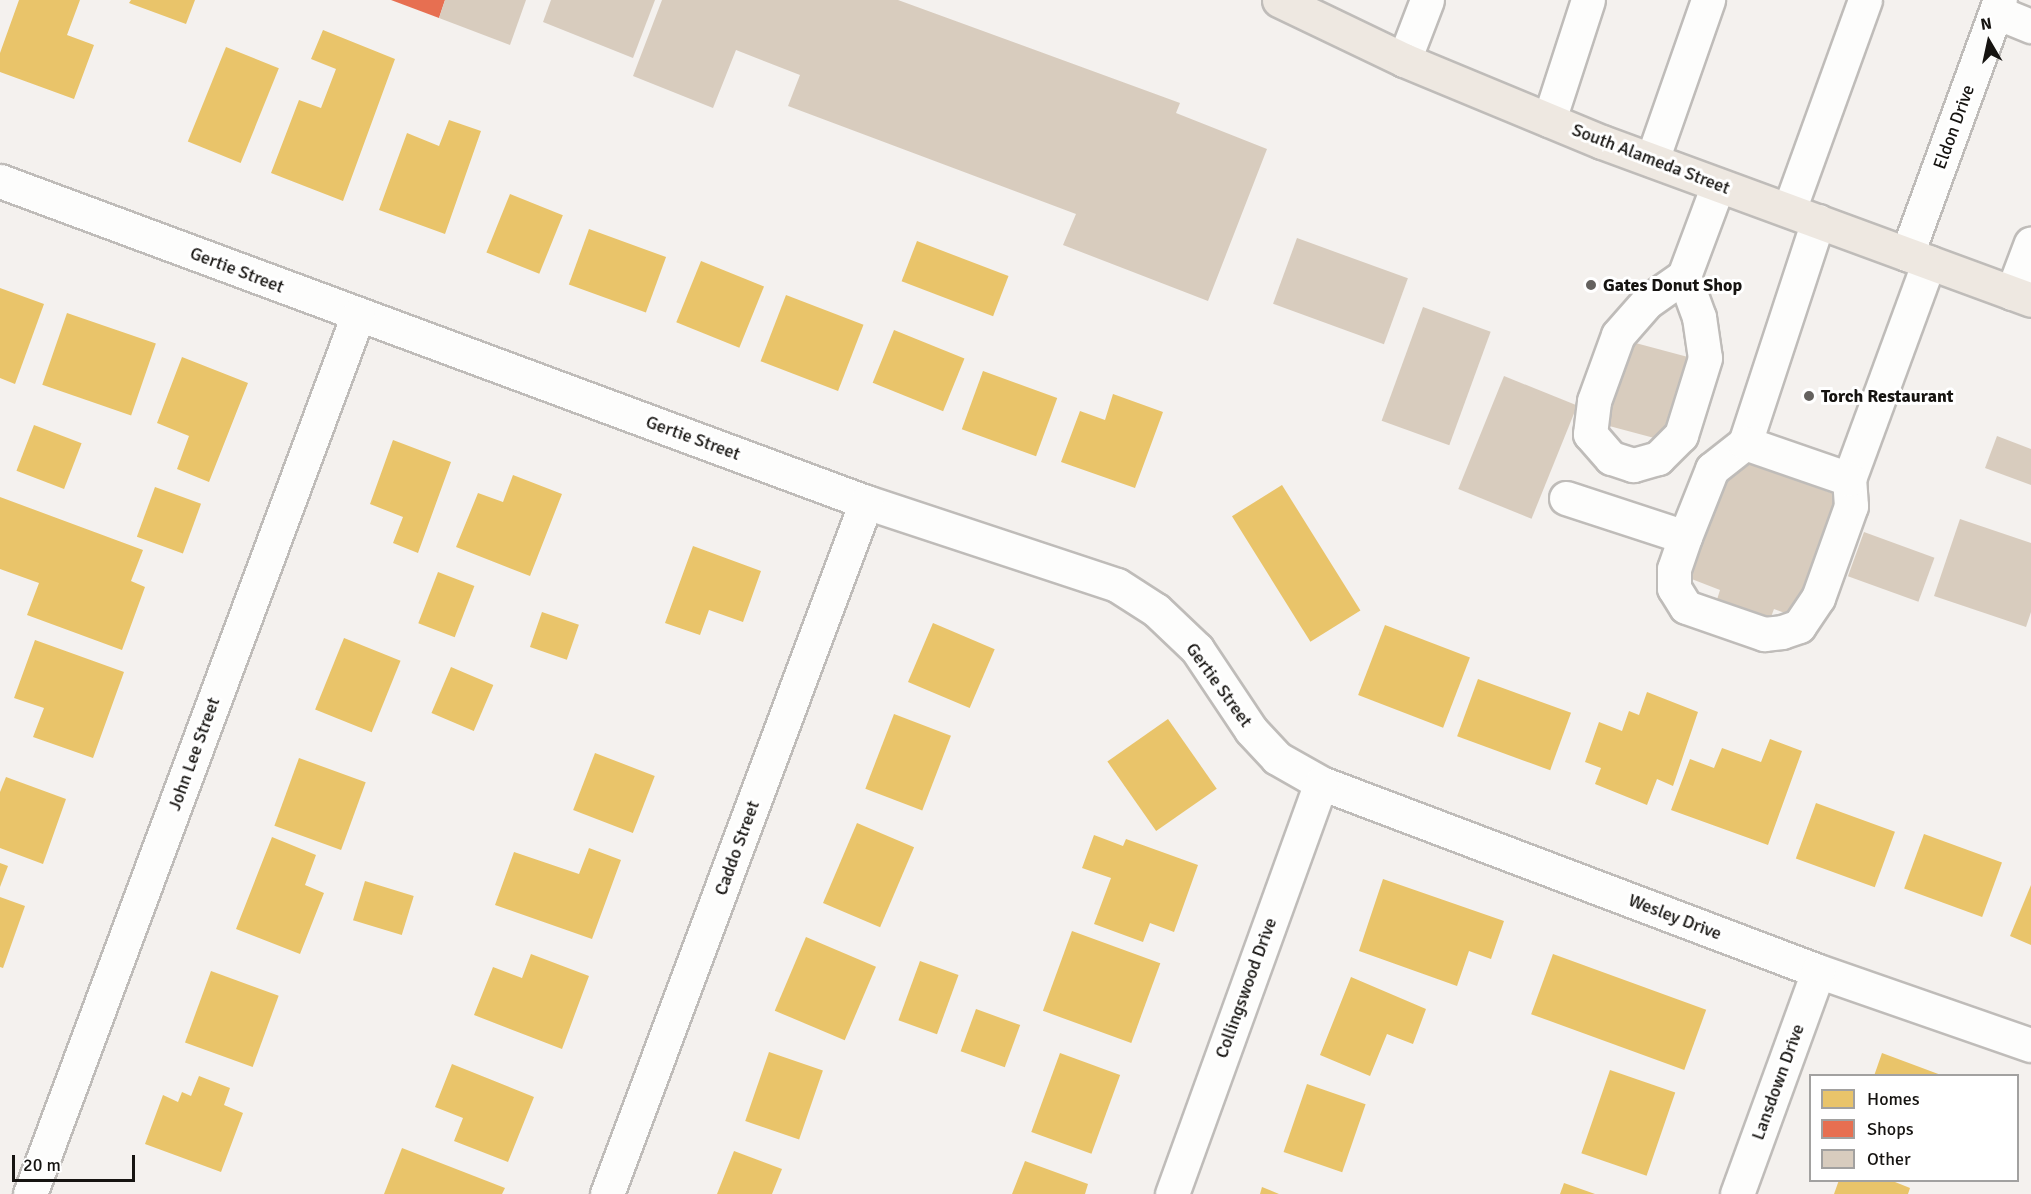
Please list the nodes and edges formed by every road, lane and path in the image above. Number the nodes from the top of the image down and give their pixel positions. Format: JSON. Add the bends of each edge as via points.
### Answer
{"nodes":[{"id":1,"x":1279,"y":0,"type":"edge"},
{"id":2,"x":1426,"y":0,"type":"edge"},
{"id":3,"x":1588,"y":0,"type":"edge"},
{"id":4,"x":1708,"y":0,"type":"edge"},
{"id":5,"x":1865,"y":0,"type":"edge"},
{"id":6,"x":1998,"y":6,"type":"edge"},
{"id":7,"x":2031,"y":26,"type":"edge"},
{"id":8,"x":1404,"y":60,"type":"junction"},
{"id":9,"x":1549,"y":120,"type":"junction"},
{"id":10,"x":1652,"y":160,"type":"junction"},
{"id":11,"x":0,"y":181,"type":"edge"},
{"id":12,"x":1718,"y":185,"type":"junction"},
{"id":13,"x":1803,"y":216,"type":"junction"},
{"id":14,"x":2031,"y":243,"type":"edge"},
{"id":15,"x":1918,"y":258,"type":"junction"},
{"id":16,"x":1684,"y":276,"type":"junction"},
{"id":17,"x":2021,"y":297,"type":"edge"},
{"id":18,"x":358,"y":315,"type":"junction"},
{"id":19,"x":1681,"y":435,"type":"junction"},
{"id":20,"x":1744,"y":443,"type":"junction"},
{"id":21,"x":1712,"y":469,"type":"junction"},
{"id":22,"x":1849,"y":479,"type":"junction"},
{"id":23,"x":1566,"y":498,"type":"dead end"},
{"id":24,"x":866,"y":502,"type":"junction"},
{"id":25,"x":1684,"y":537,"type":"junction"},
{"id":26,"x":1321,"y":783,"type":"junction"},
{"id":27,"x":1818,"y":971,"type":"junction"},
{"id":28,"x":2031,"y":1045,"type":"edge"},
{"id":29,"x":30,"y":1194,"type":"edge"},
{"id":30,"x":607,"y":1194,"type":"edge"},
{"id":31,"x":1172,"y":1194,"type":"edge"},
{"id":32,"x":1737,"y":1194,"type":"edge"}],
"edges":[{"from":1,"to":8,"type":"main road","name":"South Alameda Street"},
{"from":2,"to":8,"type":"street"},
{"from":3,"to":9,"type":"street"},
{"from":4,"to":10,"type":"street"},
{"from":5,"to":13,"type":"street"},
{"from":6,"to":7,"type":"street"},
{"from":6,"to":15,"type":"street","name":"Eldon Drive"},
{"from":8,"to":9,"type":"main road","name":"South Alameda Street"},
{"from":9,"to":10,"type":"main road","name":"South Alameda Street"},
{"from":10,"to":12,"type":"main road","name":"South Alameda Street"},
{"from":11,"to":18,"type":"street","name":"Gertie Street"},
{"from":12,"to":13,"type":"main road","name":"South Alameda Street"},
{"from":12,"to":16,"type":"street"},
{"from":13,"to":15,"type":"main road","name":"South Alameda Street"},
{"from":13,"to":20,"type":"street"},
{"from":14,"to":17,"type":"street"},
{"from":15,"to":17,"type":"main road","name":"South Alameda Street"},
{"from":15,"to":22,"type":"street","name":"Eldon Drive"},
{"from":16,"to":19,"type":"street","via":[[1699,317],[1705,358]]},
{"from":16,"to":19,"type":"street","via":[[1647,302],[1618,335],[1594,401],[1590,434],[1611,458],[1633,465],[1658,458]]},
{"from":18,"to":24,"type":"street","name":"Gertie Street"},
{"from":18,"to":29,"type":"street","name":"John Lee Street"},
{"from":19,"to":21,"type":"street"},
{"from":20,"to":21,"type":"street"},
{"from":20,"to":22,"type":"street"},
{"from":21,"to":25,"type":"street"},
{"from":22,"to":25,"type":"street","via":[[1851,506],[1818,598],[1799,626],[1782,632],[1764,634],[1686,607],[1674,588],[1674,569]]},
{"from":23,"to":25,"type":"street"},
{"from":24,"to":26,"type":"street","name":"Gertie Street","via":[[1116,585],[1155,610],[1197,649],[1251,730],[1277,758]]},
{"from":24,"to":30,"type":"street","name":"Caddo Street"},
{"from":26,"to":27,"type":"street","name":"Wesley Drive"},
{"from":26,"to":31,"type":"street","name":"Collingswood Drive"},
{"from":27,"to":28,"type":"street","name":"Wesley Drive"},
{"from":27,"to":32,"type":"street","name":"Lansdown Drive"}]}
